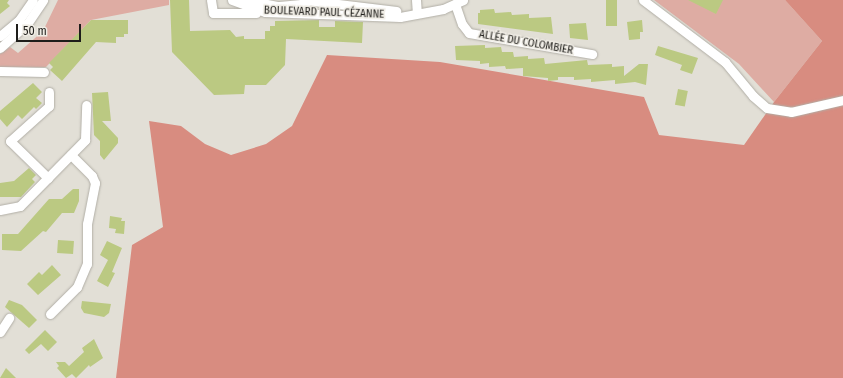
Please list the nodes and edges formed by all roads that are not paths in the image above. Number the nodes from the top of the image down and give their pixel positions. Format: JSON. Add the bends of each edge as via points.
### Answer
{"nodes":[{"id":1,"x":33,"y":0,"type":"edge"},
{"id":2,"x":43,"y":0,"type":"edge"},
{"id":3,"x":211,"y":0,"type":"edge"},
{"id":4,"x":232,"y":0,"type":"edge"},
{"id":5,"x":247,"y":0,"type":"edge"},
{"id":6,"x":305,"y":0,"type":"edge"},
{"id":7,"x":310,"y":0,"type":"edge"},
{"id":8,"x":416,"y":0,"type":"edge"},
{"id":9,"x":643,"y":0,"type":"edge"},
{"id":10,"x":459,"y":2,"type":"edge"},
{"id":11,"x":272,"y":13,"type":"junction"},
{"id":12,"x":417,"y":13,"type":"junction"},
{"id":13,"x":0,"y":36,"type":"edge"},
{"id":14,"x":0,"y":48,"type":"edge"},
{"id":15,"x":592,"y":54,"type":"dead end"},
{"id":16,"x":0,"y":71,"type":"edge"},
{"id":17,"x":44,"y":72,"type":"dead end"},
{"id":18,"x":49,"y":92,"type":"dead end"},
{"id":19,"x":843,"y":100,"type":"edge"},
{"id":20,"x":86,"y":105,"type":"dead end"},
{"id":21,"x":71,"y":155,"type":"junction"},
{"id":22,"x":48,"y":178,"type":"junction"},
{"id":23,"x":0,"y":210,"type":"edge"},
{"id":24,"x":50,"y":314,"type":"dead end"},
{"id":25,"x":9,"y":318,"type":"dead end"},
{"id":26,"x":0,"y":332,"type":"edge"}],
"edges":[{"from":1,"to":13,"type":"street","via":[[19,20]]},
{"from":2,"to":14,"type":"street","via":[[27,24]]},
{"from":3,"to":11,"type":"street","via":[[211,11],[215,14]]},
{"from":4,"to":11,"type":"street","name":"BOULEVARD PAUL CÉZANNE","via":[[252,9]]},
{"from":5,"to":7,"type":"street","via":[[279,6],[301,4]]},
{"from":6,"to":7,"type":"street","name":"BOULEVARD PAUL CÉZANNE"},
{"from":7,"to":12,"type":"street","name":"BOULEVARD PAUL CÉZANNE"},
{"from":8,"to":12,"type":"street"},
{"from":9,"to":19,"type":"street","via":[[725,62],[753,96],[767,108],[792,112]]},
{"from":10,"to":12,"type":"street","name":"BOULEVARD PAUL CÉZANNE"},
{"from":10,"to":15,"type":"street","name":"ALLÉE DU COLOMBIER","via":[[462,24],[469,33]]},
{"from":11,"to":12,"type":"street","name":"BOULEVARD PAUL CÉZANNE","via":[[400,16]]},
{"from":16,"to":17,"type":"street"},
{"from":18,"to":22,"type":"street","via":[[49,106],[10,141]]},
{"from":20,"to":21,"type":"street","via":[[86,139]]},
{"from":21,"to":22,"type":"street"},
{"from":21,"to":24,"type":"street","via":[[92,176],[95,183],[87,224],[87,264],[77,287]]},
{"from":22,"to":23,"type":"street","via":[[20,206]]},
{"from":25,"to":26,"type":"street"}]}
